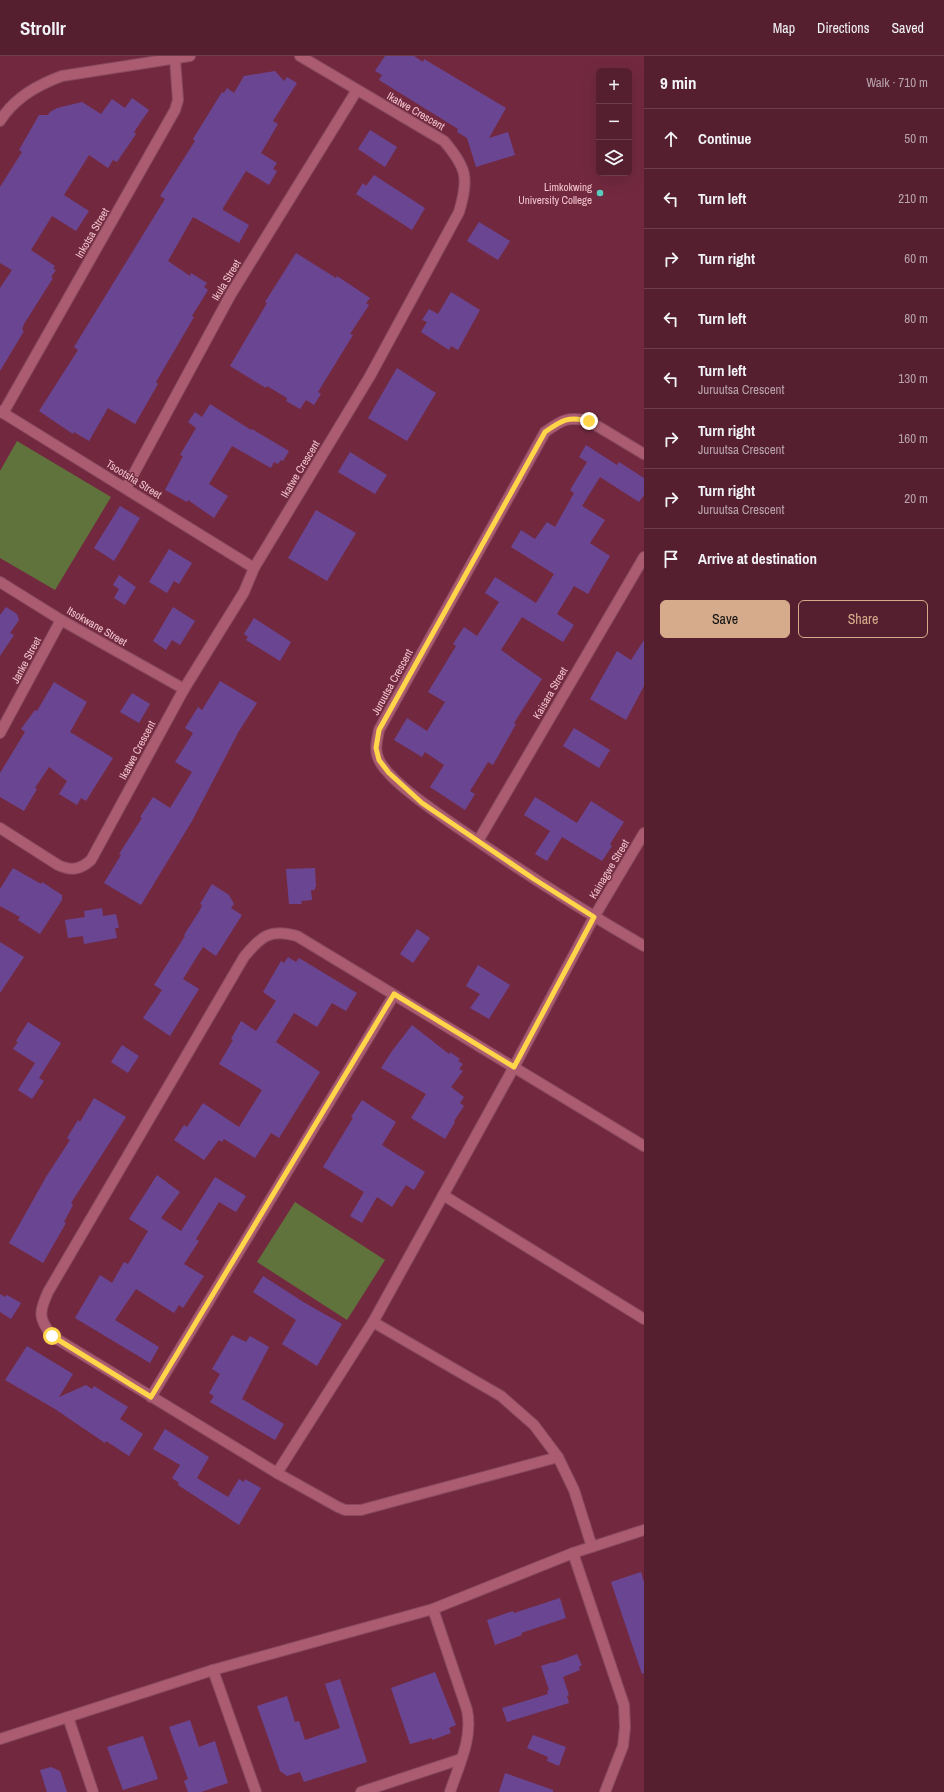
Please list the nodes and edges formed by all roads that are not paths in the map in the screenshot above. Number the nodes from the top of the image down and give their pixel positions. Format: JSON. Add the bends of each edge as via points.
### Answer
{"nodes":[{"id":1,"x":190,"y":56,"type":"edge"},
{"id":2,"x":300,"y":56,"type":"edge"},
{"id":3,"x":175,"y":58,"type":"junction"},
{"id":4,"x":357,"y":90,"type":"junction"},
{"id":5,"x":0,"y":121,"type":"edge"},
{"id":6,"x":2,"y":412,"type":"edge"},
{"id":7,"x":644,"y":454,"type":"edge"},
{"id":8,"x":126,"y":488,"type":"junction"},
{"id":9,"x":644,"y":557,"type":"edge"},
{"id":10,"x":254,"y":568,"type":"junction"},
{"id":11,"x":0,"y":582,"type":"edge"},
{"id":12,"x":61,"y":620,"type":"junction"},
{"id":13,"x":184,"y":689,"type":"junction"},
{"id":14,"x":0,"y":733,"type":"edge"},
{"id":15,"x":0,"y":828,"type":"edge"},
{"id":16,"x":644,"y":833,"type":"edge"},
{"id":17,"x":478,"y":841,"type":"junction"},
{"id":18,"x":594,"y":917,"type":"junction"},
{"id":19,"x":644,"y":946,"type":"edge"},
{"id":20,"x":394,"y":994,"type":"junction"},
{"id":21,"x":514,"y":1067,"type":"junction"},
{"id":22,"x":644,"y":1146,"type":"edge"},
{"id":23,"x":443,"y":1195,"type":"junction"},
{"id":24,"x":644,"y":1318,"type":"edge"},
{"id":25,"x":373,"y":1322,"type":"junction"},
{"id":26,"x":151,"y":1397,"type":"junction"},
{"id":27,"x":558,"y":1457,"type":"junction"},
{"id":28,"x":277,"y":1473,"type":"junction"},
{"id":29,"x":644,"y":1530,"type":"edge"},
{"id":30,"x":592,"y":1547,"type":"junction"},
{"id":31,"x":573,"y":1553,"type":"junction"},
{"id":32,"x":433,"y":1608,"type":"junction"},
{"id":33,"x":213,"y":1670,"type":"junction"},
{"id":34,"x":68,"y":1717,"type":"junction"},
{"id":35,"x":0,"y":1739,"type":"edge"},
{"id":36,"x":461,"y":1759,"type":"junction"},
{"id":37,"x":93,"y":1792,"type":"edge"},
{"id":38,"x":256,"y":1792,"type":"edge"},
{"id":39,"x":361,"y":1792,"type":"edge"},
{"id":40,"x":450,"y":1792,"type":"edge"},
{"id":41,"x":605,"y":1792,"type":"edge"}],
"edges":[{"from":1,"to":3,"type":"street"},
{"from":2,"to":4,"type":"street","name":"Ikatwe Crescent"},
{"from":3,"to":5,"type":"street","via":[[62,76],[26,93],[7,109]]},
{"from":3,"to":6,"type":"street","name":"Inkotsa Street","via":[[178,100],[175,110]]},
{"from":4,"to":8,"type":"street","name":"Ikula Street","via":[[231,294]]},
{"from":4,"to":10,"type":"street","name":"Ikatwe Crescent","via":[[444,141],[456,155],[464,173],[465,191],[459,212],[370,376]]},
{"from":6,"to":8,"type":"street","name":"Tsootsha Street"},
{"from":7,"to":17,"type":"street","name":"Juruutsa Crescent","via":[[589,421],[568,418],[545,432],[379,730],[376,748],[379,760],[389,773],[422,803]]},
{"from":8,"to":10,"type":"street","name":"Tsootsha Street"},
{"from":9,"to":17,"type":"street","name":"Kaisara Street"},
{"from":10,"to":13,"type":"street","name":"Ikatwe Crescent","via":[[244,592]]},
{"from":11,"to":12,"type":"street","name":"Itsokwane Street"},
{"from":12,"to":13,"type":"street","name":"Itsokwane Street"},
{"from":12,"to":14,"type":"street","name":"Janke Street"},
{"from":13,"to":15,"type":"street","name":"Ikatwe Crescent","via":[[91,860],[85,866],[66,869]]},
{"from":16,"to":18,"type":"street","name":"Kainagwe Street"},
{"from":17,"to":18,"type":"street","name":"Juruutsa Crescent"},
{"from":18,"to":19,"type":"street","name":"Juruutsa Crescent"},
{"from":18,"to":21,"type":"street","name":"Kainagwe Street"},
{"from":20,"to":21,"type":"street"},
{"from":20,"to":26,"type":"street"},
{"from":20,"to":26,"type":"street","via":[[297,936],[287,933],[266,935],[257,940],[244,957],[48,1292],[40,1314],[44,1326],[52,1336]]},
{"from":21,"to":22,"type":"street"},
{"from":21,"to":23,"type":"street","name":"Kainagwe Street"},
{"from":23,"to":24,"type":"street"},
{"from":23,"to":25,"type":"street","name":"Kainagwe Street"},
{"from":25,"to":27,"type":"street","via":[[500,1396],[521,1411]]},
{"from":25,"to":28,"type":"street","name":"Kainagwe Street"},
{"from":26,"to":28,"type":"street"},
{"from":27,"to":28,"type":"street","via":[[354,1511],[338,1507]]},
{"from":27,"to":30,"type":"street","via":[[574,1490]]},
{"from":29,"to":30,"type":"street"},
{"from":30,"to":31,"type":"street"},
{"from":31,"to":32,"type":"street"},
{"from":31,"to":41,"type":"street","via":[[624,1705],[626,1727],[622,1746]]},
{"from":32,"to":33,"type":"street"},
{"from":32,"to":36,"type":"street","via":[[470,1722]]},
{"from":33,"to":34,"type":"street"},
{"from":33,"to":38,"type":"street"},
{"from":34,"to":35,"type":"street"},
{"from":34,"to":37,"type":"street"},
{"from":36,"to":39,"type":"street"},
{"from":36,"to":40,"type":"street"}]}
